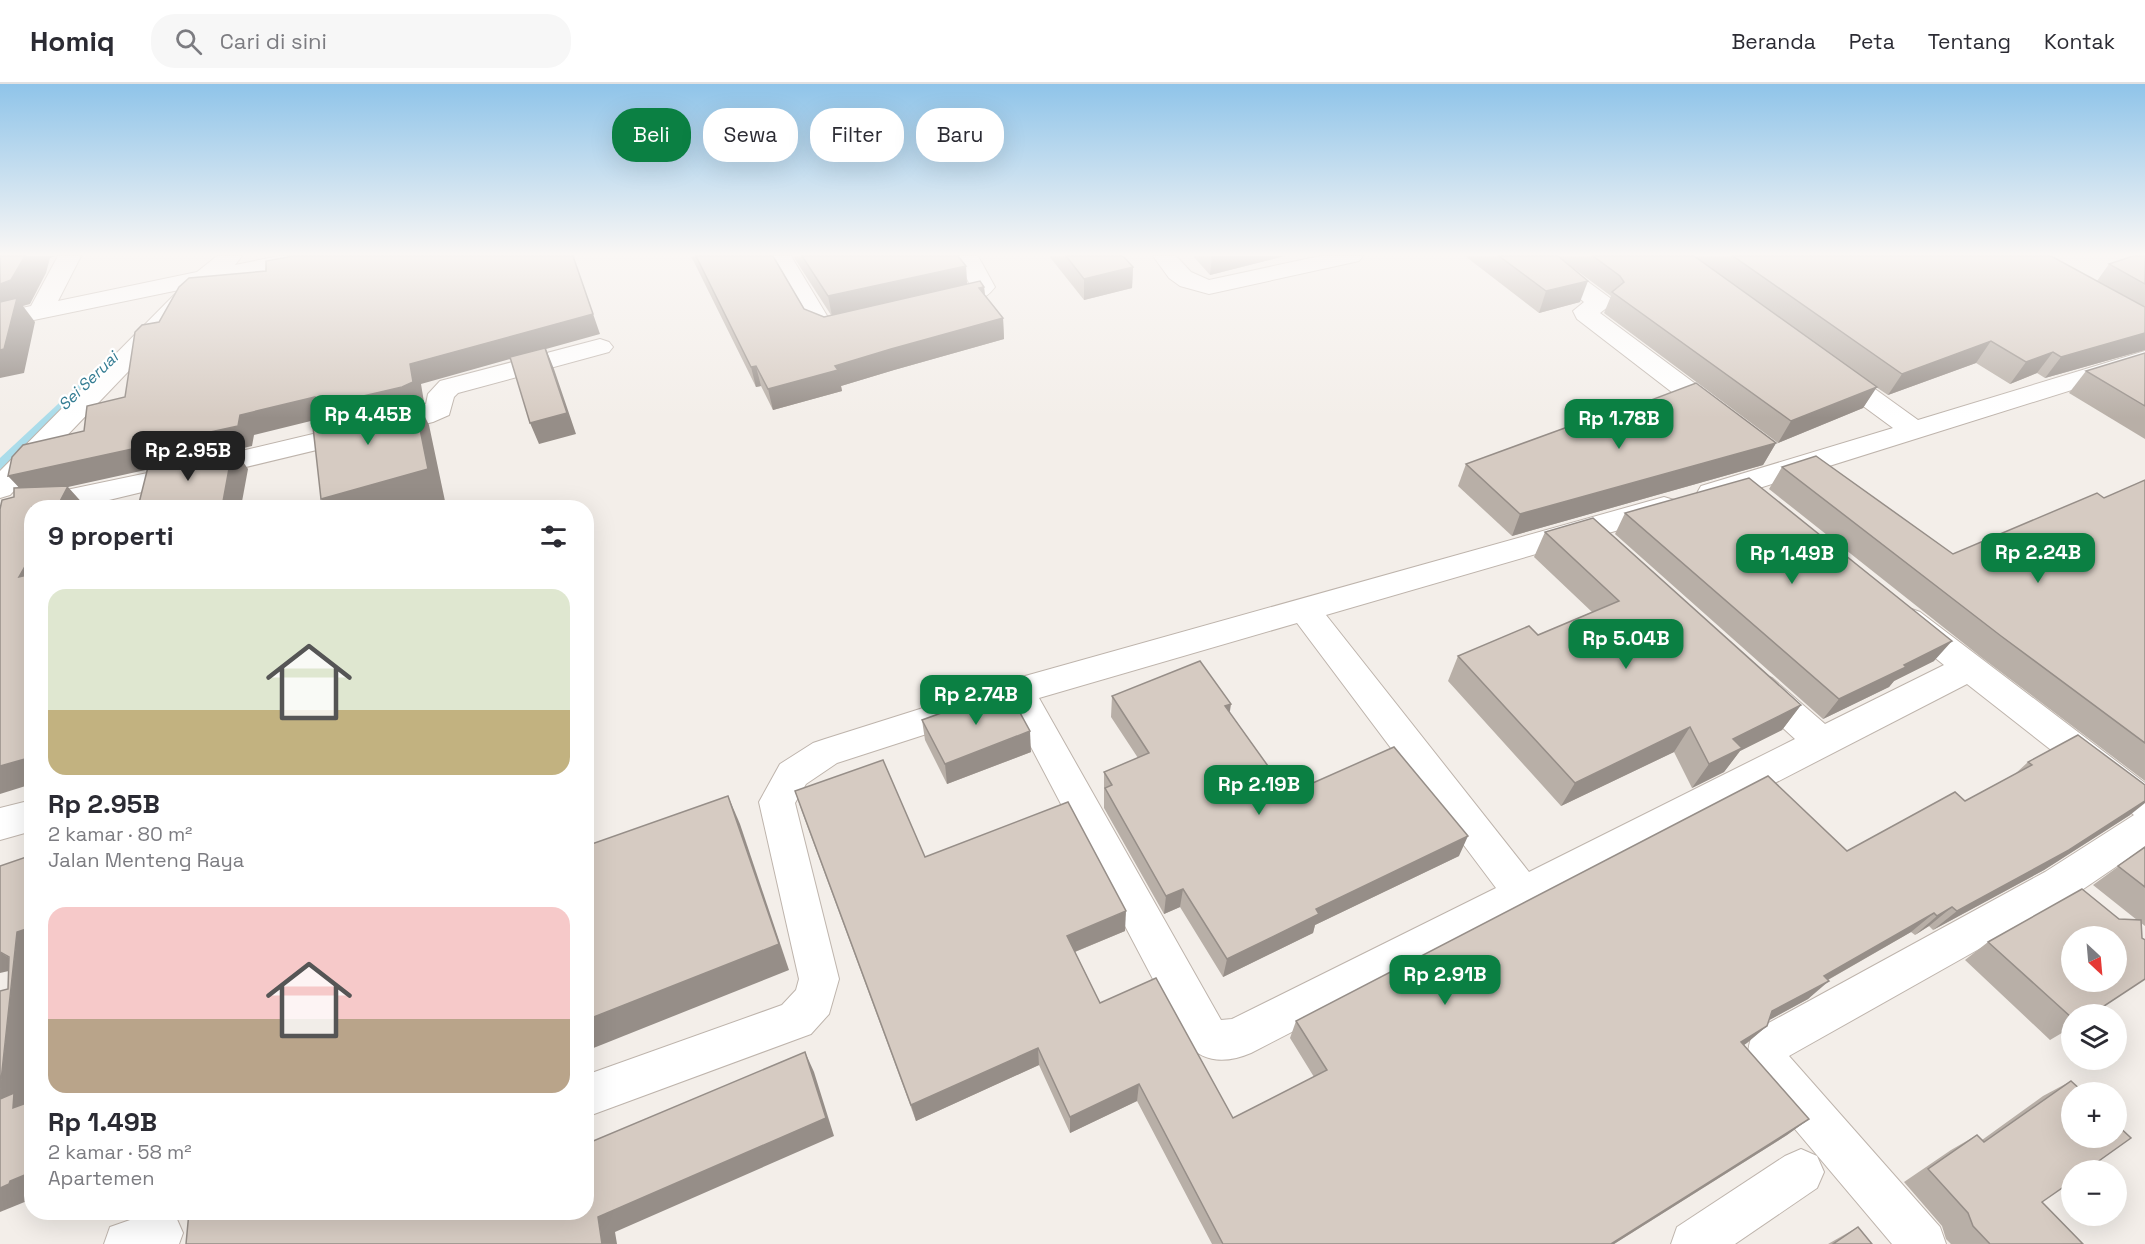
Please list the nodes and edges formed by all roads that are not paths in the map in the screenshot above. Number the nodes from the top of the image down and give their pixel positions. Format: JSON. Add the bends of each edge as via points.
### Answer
{"nodes":[{"id":1,"x":49,"y":310,"type":"edge"},
{"id":2,"x":174,"y":310,"type":"edge"},
{"id":3,"x":812,"y":310,"type":"edge"},
{"id":4,"x":1587,"y":310,"type":"edge"},
{"id":5,"x":40,"y":312,"type":"joint"},
{"id":6,"x":873,"y":317,"type":"edge"},
{"id":7,"x":0,"y":320,"type":"edge"},
{"id":8,"x":600,"y":346,"type":"dead end"},
{"id":9,"x":1818,"y":360,"type":"edge"},
{"id":10,"x":2141,"y":365,"type":"edge"},
{"id":11,"x":1913,"y":429,"type":"junction"},
{"id":12,"x":1742,"y":432,"type":"edge"},
{"id":13,"x":1742,"y":484,"type":"junction"},
{"id":14,"x":0,"y":488,"type":"edge"},
{"id":15,"x":66,"y":500,"type":"edge"},
{"id":16,"x":1769,"y":507,"type":"edge"},
{"id":17,"x":24,"y":509,"type":"edge"},
{"id":18,"x":0,"y":514,"type":"edge"},
{"id":19,"x":1587,"y":529,"type":"junction"},
{"id":20,"x":1613,"y":552,"type":"edge"},
{"id":21,"x":1887,"y":602,"type":"edge"},
{"id":22,"x":1304,"y":610,"type":"junction"},
{"id":23,"x":1968,"y":668,"type":"junction"},
{"id":24,"x":1743,"y":671,"type":"edge"},
{"id":25,"x":1018,"y":691,"type":"junction"},
{"id":26,"x":1821,"y":742,"type":"junction"},
{"id":27,"x":2145,"y":804,"type":"edge"},
{"id":28,"x":24,"y":817,"type":"edge"},
{"id":29,"x":0,"y":824,"type":"edge"},
{"id":30,"x":2145,"y":827,"type":"edge"},
{"id":31,"x":1522,"y":892,"type":"junction"},
{"id":32,"x":594,"y":1094,"type":"edge"},
{"id":33,"x":1801,"y":1172,"type":"dead end"},
{"id":34,"x":1694,"y":1244,"type":"edge"},
{"id":35,"x":1923,"y":1244,"type":"edge"}],
"edges":[{"from":1,"to":5,"type":"street"},
{"from":2,"to":14,"type":"street"},
{"from":3,"to":6,"type":"street","via":[[822,326],[830,327]]},
{"from":4,"to":12,"type":"street","via":[[1587,314]]},
{"from":5,"to":7,"type":"street"},
{"from":8,"to":15,"type":"street","via":[[449,387],[441,394],[439,410],[423,416]]},
{"from":9,"to":11,"type":"street"},
{"from":10,"to":11,"type":"street"},
{"from":11,"to":13,"type":"street","via":[[1779,460]]},
{"from":13,"to":16,"type":"street"},
{"from":13,"to":19,"type":"street"},
{"from":17,"to":18,"type":"street"},
{"from":19,"to":20,"type":"street"},
{"from":19,"to":22,"type":"street"},
{"from":21,"to":23,"type":"street"},
{"from":22,"to":25,"type":"street"},
{"from":22,"to":31,"type":"street"},
{"from":23,"to":26,"type":"street"},
{"from":23,"to":27,"type":"street"},
{"from":24,"to":26,"type":"street"},
{"from":25,"to":31,"type":"street","via":[[1201,1028],[1216,1041],[1236,1039]]},
{"from":25,"to":32,"type":"street","via":[[825,753],[793,774],[777,802],[819,979],[815,1000],[796,1020]]},
{"from":26,"to":31,"type":"street"},
{"from":28,"to":29,"type":"street"},
{"from":30,"to":35,"type":"street","via":[[2072,894],[1769,1045],[1767,1058],[1771,1068]]},
{"from":33,"to":34,"type":"street"}]}
